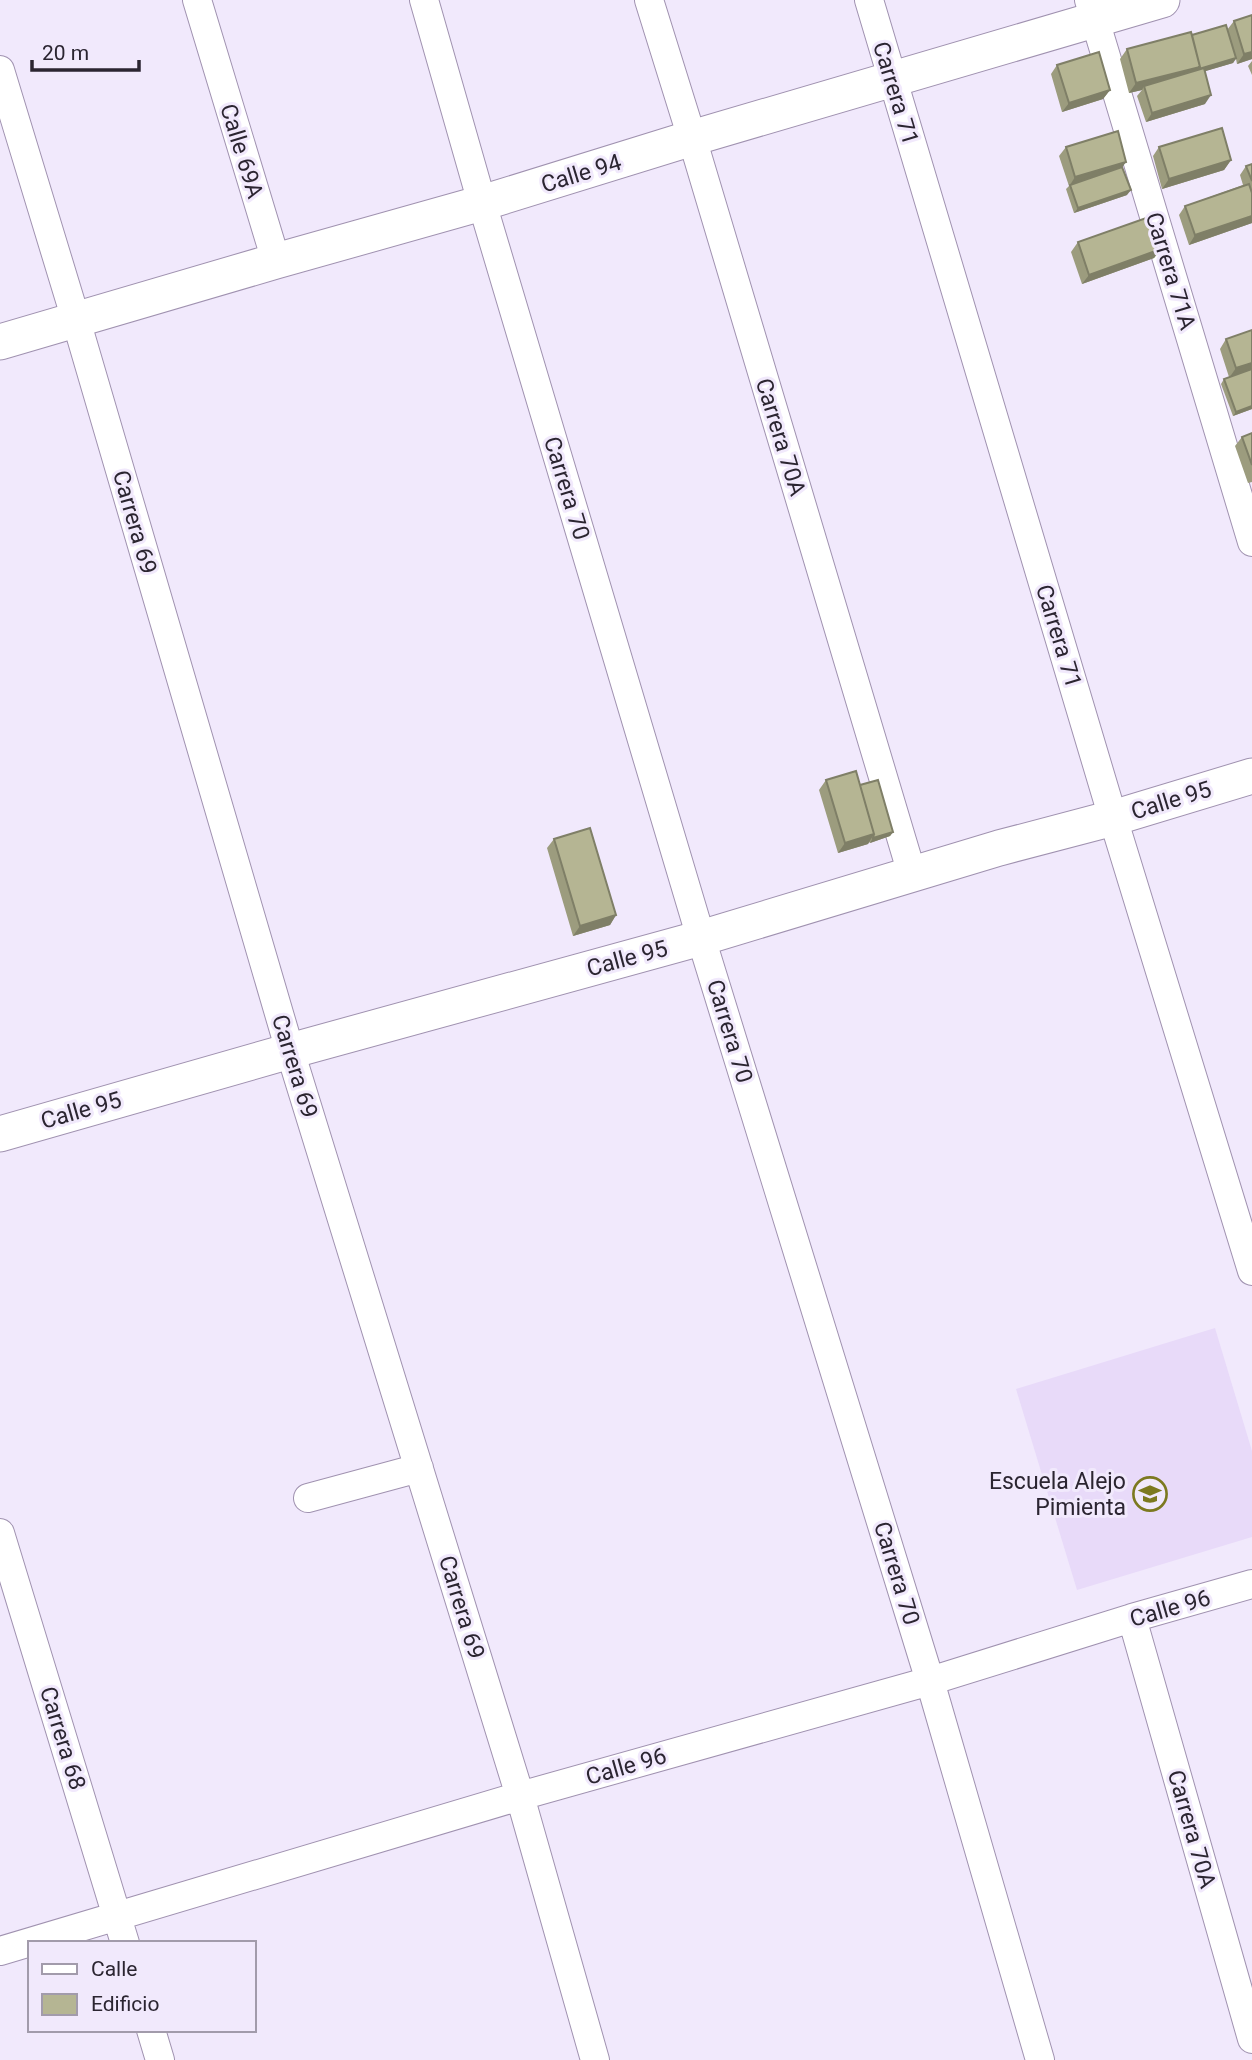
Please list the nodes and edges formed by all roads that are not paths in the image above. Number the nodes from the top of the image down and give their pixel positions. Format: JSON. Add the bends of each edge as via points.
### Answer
{"nodes":[{"id":1,"x":197,"y":0,"type":"edge"},
{"id":2,"x":424,"y":0,"type":"edge"},
{"id":3,"x":649,"y":0,"type":"edge"},
{"id":4,"x":869,"y":0,"type":"edge"},
{"id":5,"x":1161,"y":0,"type":"edge"},
{"id":6,"x":1092,"y":10,"type":"edge"},
{"id":7,"x":0,"y":70,"type":"edge"},
{"id":8,"x":892,"y":80,"type":"junction"},
{"id":9,"x":692,"y":138,"type":"junction"},
{"id":10,"x":482,"y":204,"type":"junction"},
{"id":11,"x":276,"y":261,"type":"junction"},
{"id":12,"x":76,"y":320,"type":"junction"},
{"id":13,"x":0,"y":342,"type":"edge"},
{"id":14,"x":1252,"y":542,"type":"edge"},
{"id":15,"x":1252,"y":776,"type":"edge"},
{"id":16,"x":1113,"y":818,"type":"junction"},
{"id":17,"x":912,"y":874,"type":"junction"},
{"id":18,"x":701,"y":938,"type":"junction"},
{"id":19,"x":290,"y":1051,"type":"junction"},
{"id":20,"x":0,"y":1133,"type":"edge"},
{"id":21,"x":1241,"y":1199,"type":"edge"},
{"id":22,"x":1252,"y":1271,"type":"edge"},
{"id":23,"x":419,"y":1468,"type":"junction"},
{"id":24,"x":309,"y":1498,"type":"dead end"},
{"id":25,"x":0,"y":1533,"type":"edge"},
{"id":26,"x":1252,"y":1584,"type":"edge"},
{"id":27,"x":1132,"y":1618,"type":"junction"},
{"id":28,"x":930,"y":1681,"type":"junction"},
{"id":29,"x":520,"y":1796,"type":"junction"},
{"id":30,"x":117,"y":1916,"type":"junction"},
{"id":31,"x":33,"y":1941,"type":"edge"},
{"id":32,"x":124,"y":1941,"type":"edge"},
{"id":33,"x":28,"y":1943,"type":"edge"},
{"id":34,"x":0,"y":1951,"type":"edge"},
{"id":35,"x":152,"y":2032,"type":"edge"},
{"id":36,"x":1252,"y":2039,"type":"edge"},
{"id":37,"x":160,"y":2060,"type":"edge"},
{"id":38,"x":595,"y":2060,"type":"edge"},
{"id":39,"x":1040,"y":2060,"type":"edge"}],
"edges":[{"from":1,"to":11,"type":"street","name":"Calle 69A"},
{"from":2,"to":10,"type":"street","name":"Carrera 70"},
{"from":3,"to":9,"type":"street","name":"Carrera 70A"},
{"from":4,"to":8,"type":"street","name":"Carrera 71"},
{"from":5,"to":6,"type":"street","name":"Calle 94"},
{"from":6,"to":8,"type":"street","name":"Calle 94"},
{"from":6,"to":14,"type":"street","name":"Carrera 71A"},
{"from":7,"to":12,"type":"street","name":"Carrera 69"},
{"from":8,"to":9,"type":"street","name":"Calle 94"},
{"from":8,"to":16,"type":"street","name":"Carrera 71"},
{"from":9,"to":10,"type":"street","name":"Calle 94"},
{"from":9,"to":17,"type":"street","name":"Carrera 70A"},
{"from":10,"to":11,"type":"street","name":"Calle 94"},
{"from":10,"to":18,"type":"street","name":"Carrera 70"},
{"from":11,"to":12,"type":"street","name":"Calle 94"},
{"from":12,"to":13,"type":"street","name":"Calle 94"},
{"from":12,"to":19,"type":"street","name":"Carrera 69"},
{"from":15,"to":16,"type":"street","name":"Calle 95"},
{"from":16,"to":17,"type":"street","name":"Calle 95"},
{"from":16,"to":21,"type":"street","name":"Carrera 71"},
{"from":17,"to":18,"type":"street","name":"Calle 95"},
{"from":18,"to":19,"type":"street","name":"Calle 95"},
{"from":18,"to":28,"type":"street","name":"Carrera 70"},
{"from":19,"to":20,"type":"street","name":"Calle 95"},
{"from":19,"to":23,"type":"street","name":"Carrera 69"},
{"from":21,"to":22,"type":"street","name":"Carrera 71"},
{"from":23,"to":24,"type":"street"},
{"from":23,"to":29,"type":"street","name":"Carrera 69"},
{"from":25,"to":30,"type":"street","name":"Carrera 68"},
{"from":26,"to":27,"type":"street","name":"Calle 96"},
{"from":27,"to":28,"type":"street","name":"Calle 96"},
{"from":27,"to":36,"type":"street","name":"Carrera 70A"},
{"from":28,"to":29,"type":"street","name":"Calle 96"},
{"from":28,"to":39,"type":"street","name":"Carrera 70"},
{"from":29,"to":30,"type":"street","name":"Calle 96"},
{"from":29,"to":38,"type":"street","name":"Carrera 69"},
{"from":30,"to":31,"type":"street","name":"Calle 96"},
{"from":30,"to":32,"type":"street","name":"Carrera 68"},
{"from":33,"to":34,"type":"street","name":"Calle 96"},
{"from":35,"to":37,"type":"street"}]}
